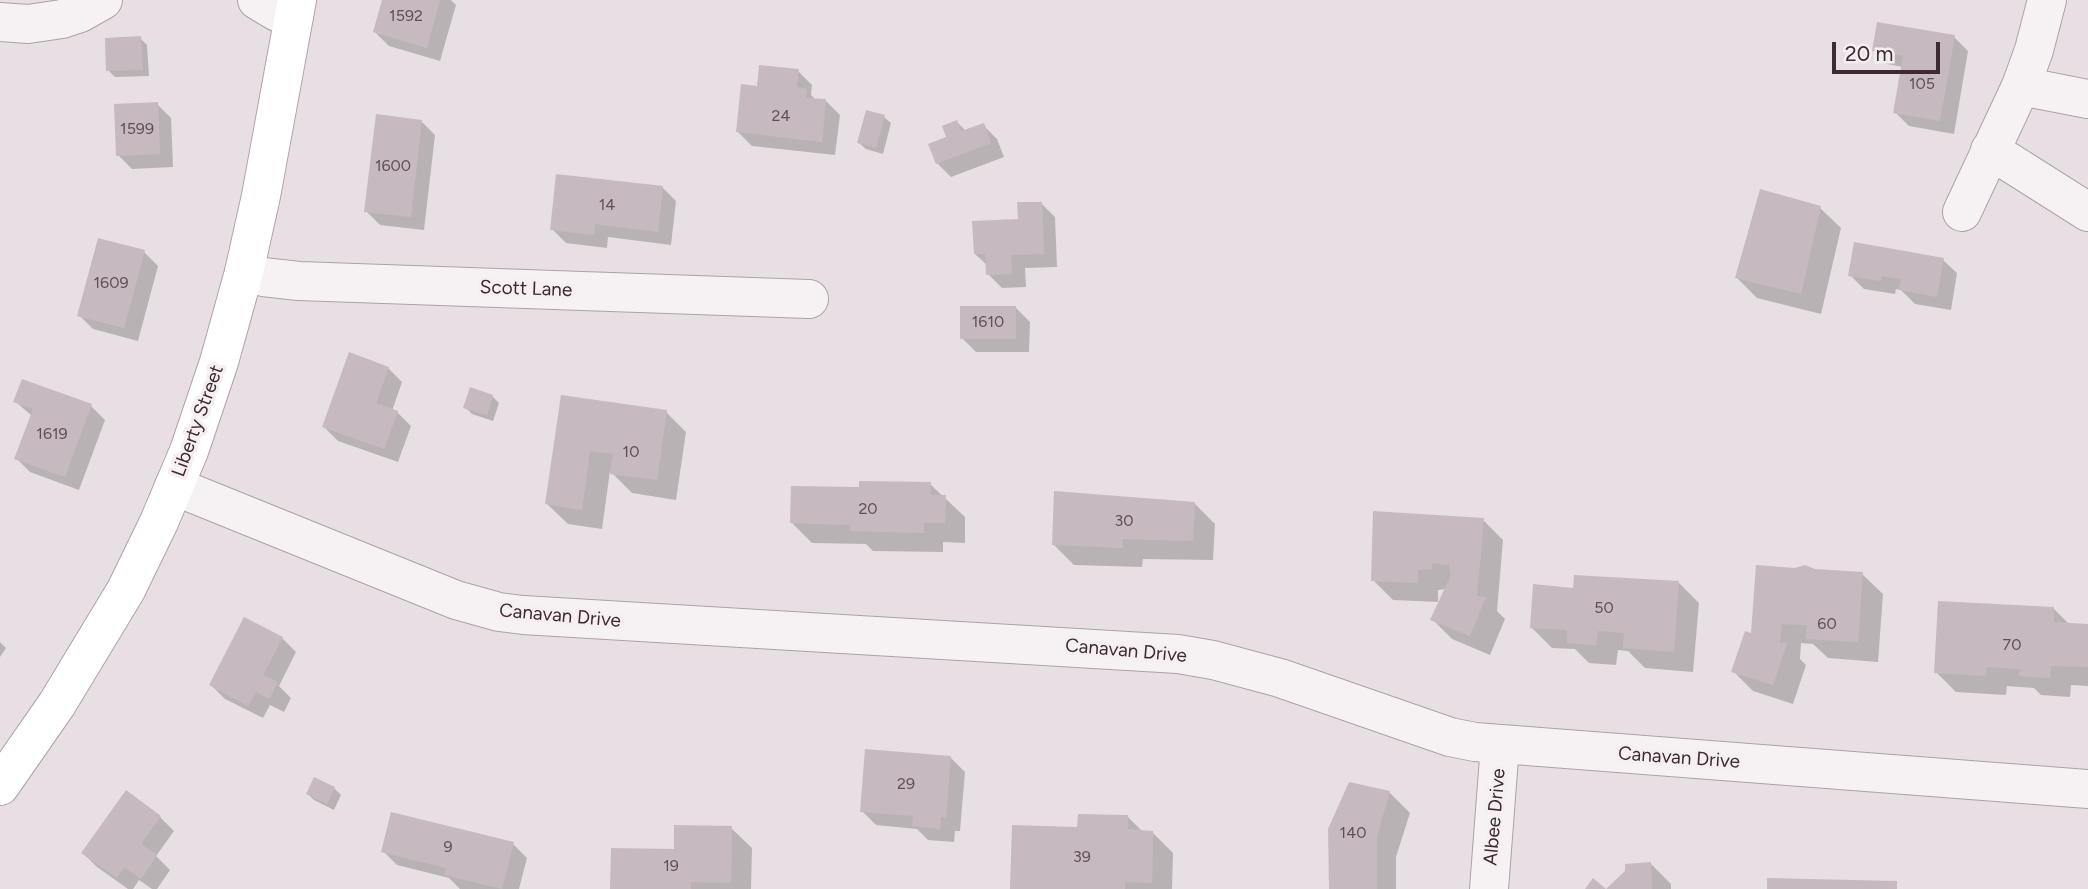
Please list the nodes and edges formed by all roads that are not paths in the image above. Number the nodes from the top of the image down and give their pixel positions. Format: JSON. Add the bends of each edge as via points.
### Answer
{"nodes":[{"id":1,"x":103,"y":0,"type":"edge"},
{"id":2,"x":257,"y":0,"type":"edge"},
{"id":3,"x":2047,"y":0,"type":"edge"},
{"id":4,"x":295,"y":8,"type":"edge"},
{"id":5,"x":0,"y":22,"type":"edge"},
{"id":6,"x":2021,"y":86,"type":"junction"},
{"id":7,"x":2088,"y":99,"type":"edge"},
{"id":8,"x":1990,"y":150,"type":"junction"},
{"id":9,"x":1962,"y":212,"type":"dead end"},
{"id":10,"x":2088,"y":212,"type":"edge"},
{"id":11,"x":244,"y":272,"type":"junction"},
{"id":12,"x":809,"y":299,"type":"dead end"},
{"id":13,"x":174,"y":486,"type":"junction"},
{"id":14,"x":1500,"y":745,"type":"junction"},
{"id":15,"x":0,"y":786,"type":"edge"},
{"id":16,"x":2088,"y":789,"type":"edge"},
{"id":17,"x":1489,"y":889,"type":"edge"}],
"edges":[{"from":1,"to":5,"type":"street","via":[[53,21]]},
{"from":2,"to":4,"type":"street","name":"Liberty Street","via":[[277,12]]},
{"from":3,"to":6,"type":"street"},
{"from":4,"to":11,"type":"main road","name":"Liberty Street"},
{"from":6,"to":7,"type":"street"},
{"from":6,"to":8,"type":"street"},
{"from":8,"to":9,"type":"street"},
{"from":8,"to":10,"type":"street"},
{"from":11,"to":12,"type":"street","name":"Scott Lane","via":[[299,281]]},
{"from":11,"to":13,"type":"main road","name":"Liberty Street","via":[[216,374]]},
{"from":13,"to":14,"type":"street","name":"Canavan Drive","via":[[456,600],[499,612],[1178,654],[1280,678],[1450,737]]},
{"from":13,"to":15,"type":"main road","name":"Liberty Street","via":[[104,629]]},
{"from":14,"to":16,"type":"street","name":"Canavan Drive"},
{"from":14,"to":17,"type":"street","name":"Albee Drive"}]}
